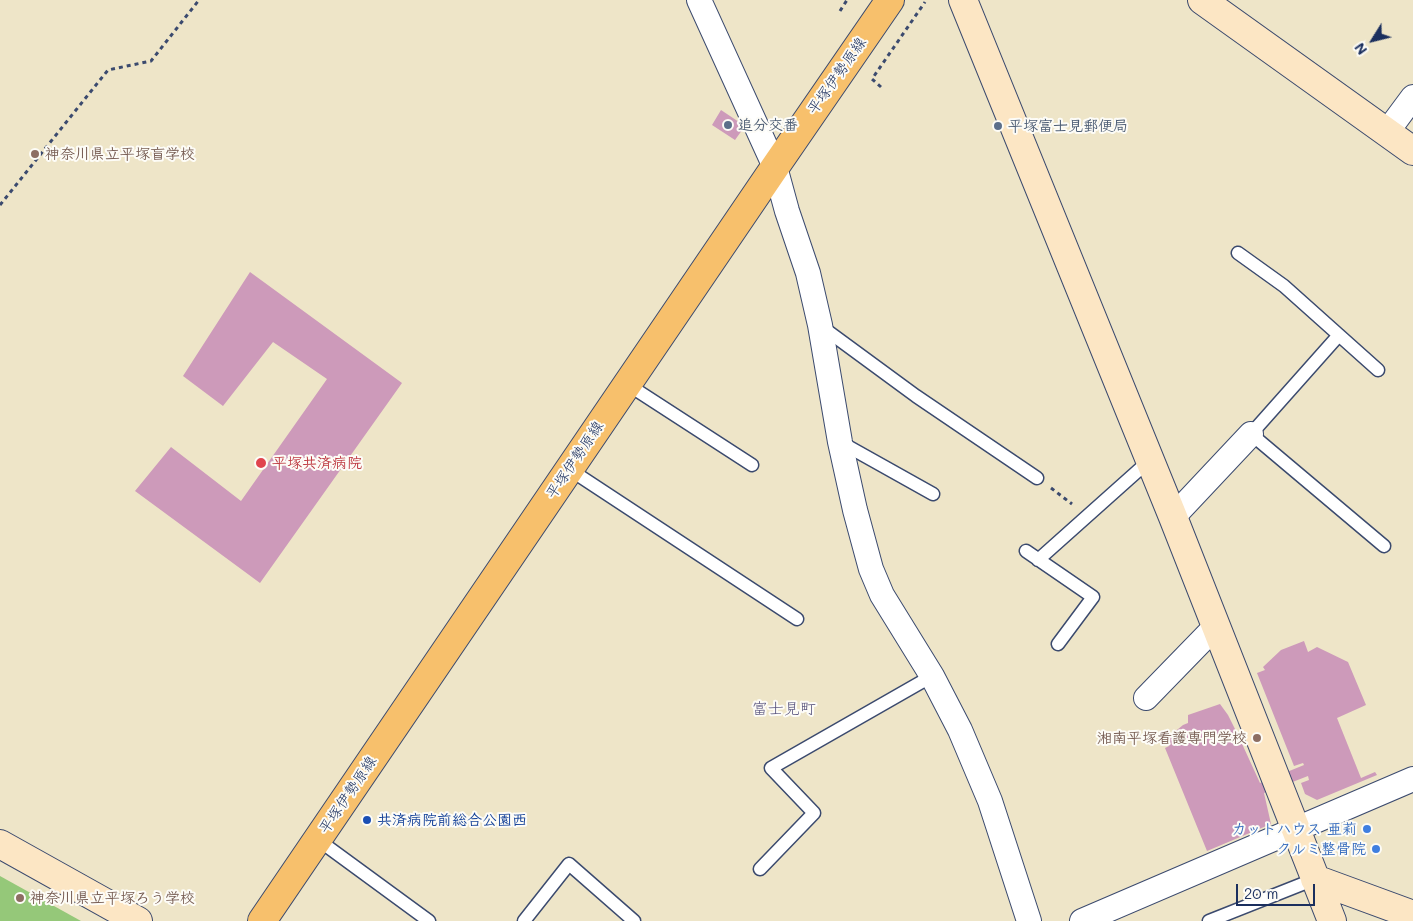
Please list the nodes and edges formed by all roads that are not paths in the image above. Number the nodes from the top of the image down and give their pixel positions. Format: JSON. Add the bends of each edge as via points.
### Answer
{"nodes":[{"id":1,"x":698,"y":0,"type":"edge"},
{"id":2,"x":964,"y":0,"type":"edge"},
{"id":3,"x":1202,"y":0,"type":"edge"},
{"id":4,"x":884,"y":4,"type":"edge"},
{"id":5,"x":1413,"y":97,"type":"edge"},
{"id":6,"x":1386,"y":132,"type":"junction"},
{"id":7,"x":1413,"y":151,"type":"edge"},
{"id":8,"x":774,"y":166,"type":"junction"},
{"id":9,"x":1238,"y":252,"type":"dead end"},
{"id":10,"x":820,"y":325,"type":"junction"},
{"id":11,"x":1339,"y":335,"type":"junction"},
{"id":12,"x":1378,"y":370,"type":"dead end"},
{"id":13,"x":627,"y":384,"type":"junction"},
{"id":14,"x":1251,"y":434,"type":"junction"},
{"id":15,"x":840,"y":442,"type":"junction"},
{"id":16,"x":1150,"y":460,"type":"junction"},
{"id":17,"x":752,"y":465,"type":"dead end"},
{"id":18,"x":569,"y":469,"type":"junction"},
{"id":19,"x":1037,"y":478,"type":"road end"},
{"id":20,"x":933,"y":494,"type":"dead end"},
{"id":21,"x":1174,"y":517,"type":"junction"},
{"id":22,"x":1384,"y":546,"type":"dead end"},
{"id":23,"x":1026,"y":551,"type":"dead end"},
{"id":24,"x":1038,"y":560,"type":"junction"},
{"id":25,"x":797,"y":619,"type":"dead end"},
{"id":26,"x":1216,"y":626,"type":"junction"},
{"id":27,"x":1058,"y":644,"type":"dead end"},
{"id":28,"x":932,"y":676,"type":"junction"},
{"id":29,"x":1146,"y":698,"type":"dead end"},
{"id":30,"x":1413,"y":779,"type":"edge"},
{"id":31,"x":1296,"y":830,"type":"junction"},
{"id":32,"x":317,"y":839,"type":"junction"},
{"id":33,"x":0,"y":844,"type":"edge"},
{"id":34,"x":760,"y":869,"type":"dead end"},
{"id":35,"x":1315,"y":879,"type":"junction"},
{"id":36,"x":1413,"y":915,"type":"edge"},
{"id":37,"x":138,"y":921,"type":"edge"},
{"id":38,"x":262,"y":921,"type":"edge"},
{"id":39,"x":429,"y":921,"type":"edge"},
{"id":40,"x":524,"y":921,"type":"edge"},
{"id":41,"x":634,"y":921,"type":"edge"},
{"id":42,"x":1029,"y":921,"type":"edge"},
{"id":43,"x":1082,"y":921,"type":"edge"},
{"id":44,"x":1209,"y":921,"type":"edge"},
{"id":45,"x":1332,"y":921,"type":"edge"}],
"edges":[{"from":1,"to":8,"type":"street"},
{"from":2,"to":16,"type":"street"},
{"from":3,"to":6,"type":"street"},
{"from":4,"to":8,"type":"main road","name":"平塚伊勢原線"},
{"from":5,"to":6,"type":"street"},
{"from":6,"to":7,"type":"street"},
{"from":8,"to":10,"type":"street","via":[[808,273]]},
{"from":8,"to":13,"type":"main road","name":"平塚伊勢原線"},
{"from":9,"to":11,"type":"lane","via":[[1284,286]]},
{"from":10,"to":15,"type":"street"},
{"from":10,"to":19,"type":"lane","via":[[916,396]]},
{"from":11,"to":12,"type":"lane"},
{"from":11,"to":14,"type":"lane"},
{"from":13,"to":17,"type":"lane"},
{"from":13,"to":18,"type":"main road","name":"平塚伊勢原線"},
{"from":14,"to":21,"type":"street"},
{"from":14,"to":22,"type":"lane"},
{"from":15,"to":20,"type":"lane"},
{"from":15,"to":28,"type":"street","via":[[855,510],[882,595]]},
{"from":16,"to":21,"type":"street"},
{"from":16,"to":24,"type":"lane"},
{"from":18,"to":25,"type":"lane"},
{"from":18,"to":32,"type":"main road","name":"平塚伊勢原線"},
{"from":21,"to":26,"type":"street"},
{"from":23,"to":24,"type":"lane"},
{"from":24,"to":27,"type":"lane","via":[[1092,597]]},
{"from":26,"to":29,"type":"street"},
{"from":26,"to":31,"type":"street"},
{"from":28,"to":34,"type":"lane","via":[[771,768],[814,813]]},
{"from":28,"to":42,"type":"street","via":[[960,730],[990,801]]},
{"from":30,"to":31,"type":"street"},
{"from":31,"to":35,"type":"street"},
{"from":31,"to":43,"type":"street"},
{"from":32,"to":38,"type":"main road","name":"平塚伊勢原線"},
{"from":32,"to":39,"type":"lane"},
{"from":33,"to":37,"type":"street"},
{"from":35,"to":36,"type":"street"},
{"from":35,"to":44,"type":"lane"},
{"from":35,"to":45,"type":"street"},
{"from":40,"to":41,"type":"lane","via":[[569,864]]}]}
